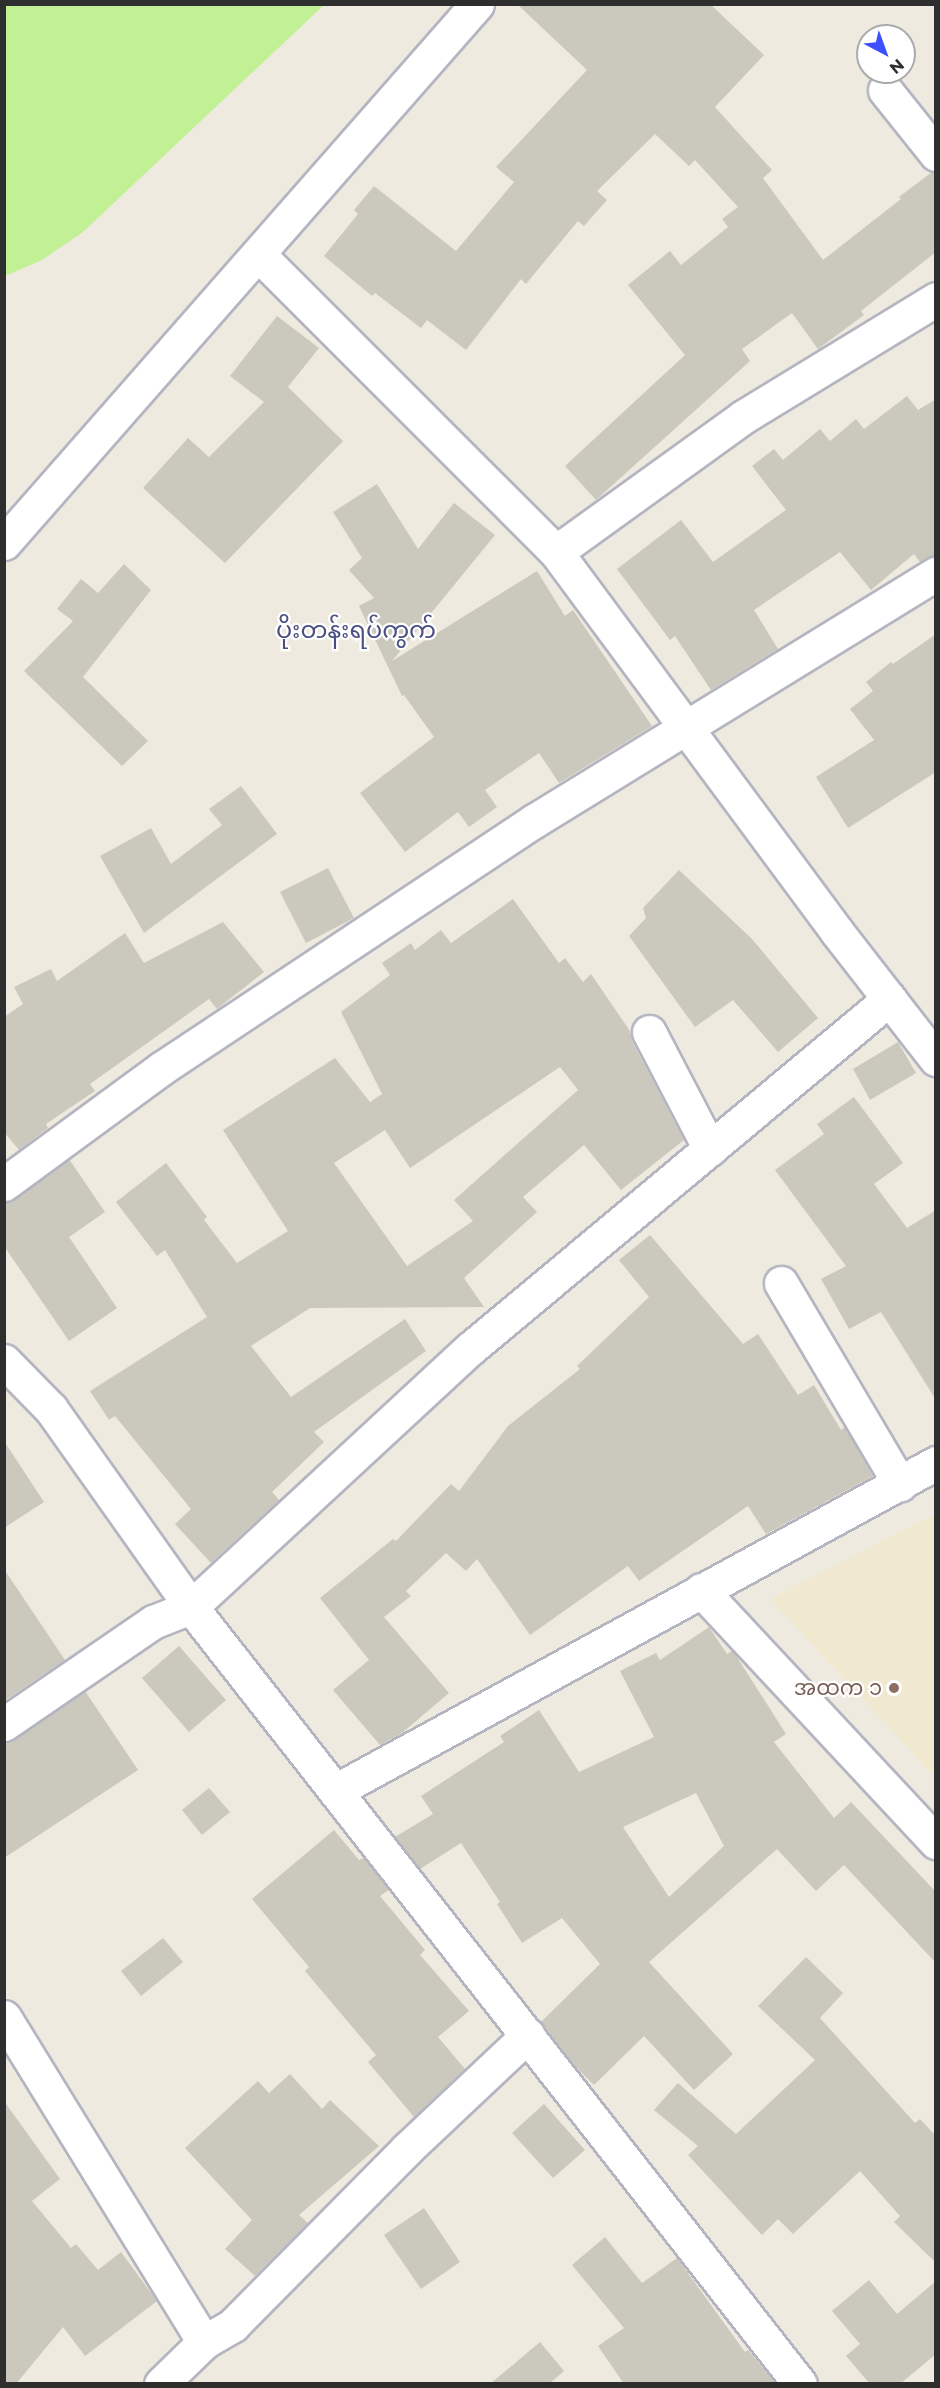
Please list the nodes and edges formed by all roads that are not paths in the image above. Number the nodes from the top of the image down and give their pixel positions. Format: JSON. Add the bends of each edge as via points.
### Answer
{"nodes":[{"id":1,"x":477,"y":4,"type":"edge"},
{"id":2,"x":885,"y":90,"type":"dead end"},
{"id":3,"x":936,"y":154,"type":"edge"},
{"id":4,"x":259,"y":255,"type":"junction"},
{"id":5,"x":936,"y":299,"type":"edge"},
{"id":6,"x":4,"y":543,"type":"edge"},
{"id":7,"x":556,"y":552,"type":"junction"},
{"id":8,"x":936,"y":574,"type":"edge"},
{"id":9,"x":687,"y":727,"type":"junction"},
{"id":10,"x":889,"y":999,"type":"junction"},
{"id":11,"x":649,"y":1032,"type":"dead end"},
{"id":12,"x":936,"y":1059,"type":"edge"},
{"id":13,"x":710,"y":1149,"type":"junction"},
{"id":14,"x":4,"y":1184,"type":"edge"},
{"id":15,"x":781,"y":1283,"type":"dead end"},
{"id":16,"x":4,"y":1361,"type":"edge"},
{"id":17,"x":936,"y":1463,"type":"edge"},
{"id":18,"x":900,"y":1484,"type":"junction"},
{"id":19,"x":701,"y":1590,"type":"junction"},
{"id":20,"x":191,"y":1607,"type":"junction"},
{"id":21,"x":4,"y":1724,"type":"edge"},
{"id":22,"x":335,"y":1791,"type":"junction"},
{"id":23,"x":936,"y":1842,"type":"edge"},
{"id":24,"x":4,"y":2017,"type":"edge"},
{"id":25,"x":528,"y":2035,"type":"junction"},
{"id":26,"x":204,"y":2342,"type":"junction"},
{"id":27,"x":161,"y":2384,"type":"edge"},
{"id":28,"x":800,"y":2384,"type":"edge"}],
"edges":[{"from":1,"to":4,"type":"street"},
{"from":2,"to":3,"type":"street"},
{"from":4,"to":6,"type":"street"},
{"from":4,"to":7,"type":"street"},
{"from":5,"to":7,"type":"street","via":[[743,417]]},
{"from":7,"to":9,"type":"street"},
{"from":8,"to":9,"type":"street"},
{"from":9,"to":10,"type":"street"},
{"from":9,"to":14,"type":"street","via":[[534,820],[162,1068]]},
{"from":10,"to":12,"type":"street"},
{"from":10,"to":13,"type":"street"},
{"from":11,"to":13,"type":"street"},
{"from":13,"to":20,"type":"street","via":[[471,1348]]},
{"from":15,"to":18,"type":"street"},
{"from":16,"to":20,"type":"street","via":[[51,1409]]},
{"from":17,"to":18,"type":"street"},
{"from":18,"to":19,"type":"street"},
{"from":19,"to":22,"type":"street"},
{"from":19,"to":23,"type":"street"},
{"from":20,"to":21,"type":"street","via":[[153,1622]]},
{"from":20,"to":22,"type":"street"},
{"from":22,"to":25,"type":"street"},
{"from":24,"to":26,"type":"street"},
{"from":25,"to":26,"type":"street","via":[[407,2149],[233,2325]]},
{"from":25,"to":28,"type":"street"},
{"from":26,"to":27,"type":"street"}]}
